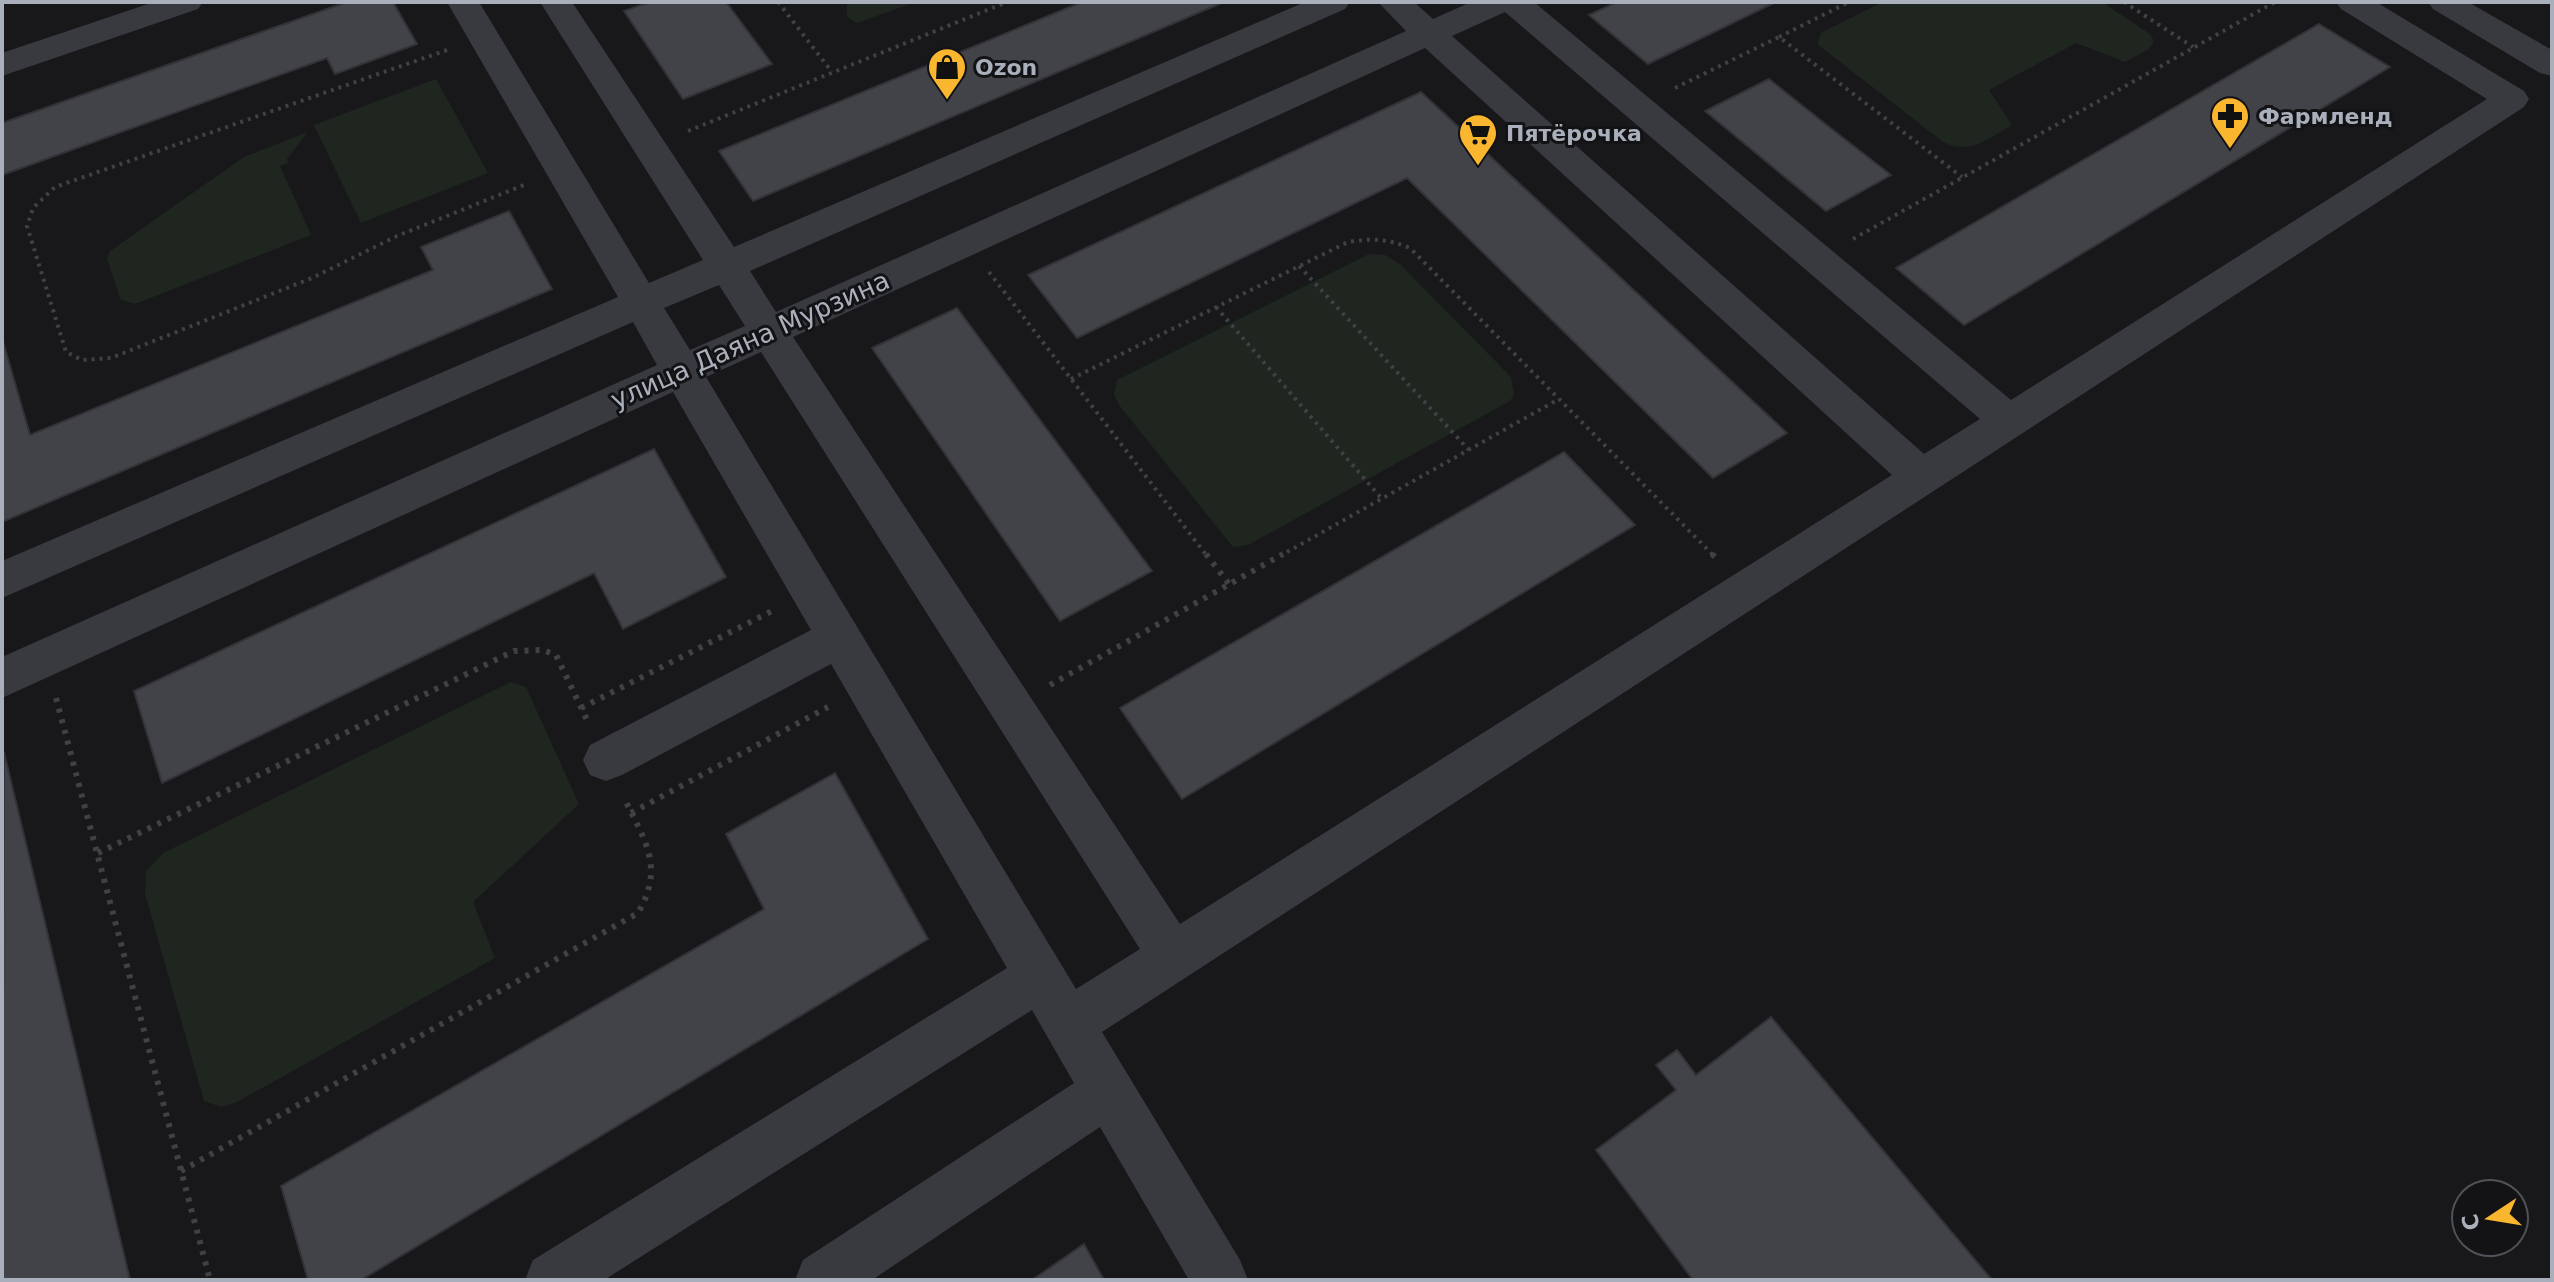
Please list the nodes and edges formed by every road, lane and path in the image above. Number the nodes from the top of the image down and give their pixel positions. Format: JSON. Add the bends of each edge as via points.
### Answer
{"nodes":[{"id":1,"x":187,"y":2,"type":"edge"},
{"id":2,"x":463,"y":2,"type":"edge"},
{"id":3,"x":556,"y":2,"type":"edge"},
{"id":4,"x":778,"y":2,"type":"edge"},
{"id":5,"x":1007,"y":2,"type":"edge"},
{"id":6,"x":1334,"y":2,"type":"edge"},
{"id":7,"x":1394,"y":2,"type":"edge"},
{"id":8,"x":1499,"y":2,"type":"edge"},
{"id":9,"x":1514,"y":2,"type":"edge"},
{"id":10,"x":1849,"y":2,"type":"edge"},
{"id":11,"x":2124,"y":2,"type":"edge"},
{"id":12,"x":2275,"y":2,"type":"edge"},
{"id":13,"x":2352,"y":2,"type":"edge"},
{"id":14,"x":2444,"y":2,"type":"edge"},
{"id":15,"x":1429,"y":33,"type":"junction"},
{"id":16,"x":1779,"y":37,"type":"junction"},
{"id":17,"x":2193,"y":47,"type":"junction"},
{"id":18,"x":424,"y":58,"type":"dead end"},
{"id":19,"x":2,"y":65,"type":"edge"},
{"id":20,"x":2552,"y":65,"type":"edge"},
{"id":21,"x":832,"y":72,"type":"junction"},
{"id":22,"x":2552,"y":74,"type":"edge"},
{"id":23,"x":1676,"y":88,"type":"dead end"},
{"id":24,"x":2512,"y":99,"type":"junction"},
{"id":25,"x":701,"y":125,"type":"dead end"},
{"id":26,"x":1962,"y":177,"type":"junction"},
{"id":27,"x":500,"y":195,"type":"dead end"},
{"id":28,"x":1857,"y":236,"type":"dead end"},
{"id":29,"x":727,"y":266,"type":"junction"},
{"id":30,"x":1299,"y":266,"type":"junction"},
{"id":31,"x":1001,"y":288,"type":"dead end"},
{"id":32,"x":641,"y":302,"type":"junction"},
{"id":33,"x":1216,"y":307,"type":"junction"},
{"id":34,"x":769,"y":332,"type":"junction"},
{"id":35,"x":681,"y":371,"type":"junction"},
{"id":36,"x":1071,"y":379,"type":"junction"},
{"id":37,"x":1559,"y":399,"type":"junction"},
{"id":38,"x":2009,"y":421,"type":"junction"},
{"id":39,"x":1469,"y":450,"type":"junction"},
{"id":40,"x":1922,"y":477,"type":"junction"},
{"id":41,"x":1382,"y":499,"type":"junction"},
{"id":42,"x":2,"y":580,"type":"edge"},
{"id":43,"x":1229,"y":584,"type":"junction"},
{"id":44,"x":1747,"y":589,"type":"junction"},
{"id":45,"x":812,"y":591,"type":"junction"},
{"id":46,"x":840,"y":637,"type":"junction"},
{"id":47,"x":1089,"y":663,"type":"dead end"},
{"id":48,"x":2,"y":678,"type":"edge"},
{"id":49,"x":868,"y":685,"type":"junction"},
{"id":50,"x":581,"y":708,"type":"junction"},
{"id":51,"x":63,"y":724,"type":"dead end"},
{"id":52,"x":606,"y":760,"type":"junction"},
{"id":53,"x":631,"y":813,"type":"junction"},
{"id":54,"x":98,"y":853,"type":"junction"},
{"id":55,"x":1173,"y":957,"type":"junction"},
{"id":56,"x":1040,"y":976,"type":"junction"},
{"id":57,"x":1068,"y":1024,"type":"junction"},
{"id":58,"x":1108,"y":1091,"type":"junction"},
{"id":59,"x":181,"y":1171,"type":"junction"},
{"id":60,"x":210,"y":1280,"type":"edge"},
{"id":61,"x":553,"y":1280,"type":"edge"},
{"id":62,"x":823,"y":1280,"type":"edge"},
{"id":63,"x":1220,"y":1280,"type":"edge"}],
"edges":[{"from":1,"to":19,"type":"street"},
{"from":2,"to":32,"type":"street"},
{"from":3,"to":29,"type":"street"},
{"from":4,"to":21,"type":"path"},
{"from":5,"to":21,"type":"path"},
{"from":6,"to":29,"type":"street"},
{"from":7,"to":15,"type":"street"},
{"from":8,"to":15,"type":"street","name":"улица Даяна Мурзина"},
{"from":9,"to":38,"type":"street"},
{"from":10,"to":16,"type":"path"},
{"from":11,"to":17,"type":"path"},
{"from":12,"to":17,"type":"path"},
{"from":13,"to":24,"type":"street"},
{"from":14,"to":20,"type":"street"},
{"from":15,"to":34,"type":"street","name":"улица Даяна Мурзина"},
{"from":15,"to":40,"type":"street"},
{"from":16,"to":23,"type":"path"},
{"from":16,"to":26,"type":"path"},
{"from":17,"to":26,"type":"path"},
{"from":18,"to":27,"type":"path","via":[[55,187],[38,201],[27,226],[66,352],[88,362],[111,358]]},
{"from":21,"to":25,"type":"path"},
{"from":22,"to":24,"type":"street"},
{"from":24,"to":38,"type":"street"},
{"from":26,"to":28,"type":"path"},
{"from":29,"to":32,"type":"street"},
{"from":29,"to":34,"type":"street"},
{"from":30,"to":33,"type":"path"},
{"from":30,"to":37,"type":"path","via":[[1364,238],[1388,239],[1410,248]]},
{"from":30,"to":39,"type":"path"},
{"from":31,"to":36,"type":"path"},
{"from":32,"to":35,"type":"street"},
{"from":32,"to":42,"type":"street"},
{"from":33,"to":36,"type":"path"},
{"from":33,"to":41,"type":"path"},
{"from":34,"to":35,"type":"street","name":"улица Даяна Мурзина"},
{"from":34,"to":55,"type":"street"},
{"from":35,"to":45,"type":"street"},
{"from":35,"to":48,"type":"street","name":"улица Даяна Мурзина"},
{"from":36,"to":43,"type":"path"},
{"from":37,"to":39,"type":"path"},
{"from":37,"to":44,"type":"path"},
{"from":38,"to":40,"type":"street"},
{"from":39,"to":41,"type":"path"},
{"from":40,"to":44,"type":"street"},
{"from":41,"to":43,"type":"path"},
{"from":43,"to":47,"type":"path"},
{"from":44,"to":55,"type":"street"},
{"from":45,"to":46,"type":"street"},
{"from":45,"to":50,"type":"path"},
{"from":46,"to":49,"type":"street"},
{"from":46,"to":52,"type":"street"},
{"from":49,"to":53,"type":"path"},
{"from":49,"to":56,"type":"street"},
{"from":50,"to":52,"type":"path"},
{"from":50,"to":54,"type":"path","via":[[556,655],[514,651]]},
{"from":51,"to":54,"type":"path"},
{"from":52,"to":53,"type":"path"},
{"from":53,"to":59,"type":"path","via":[[654,863],[655,884],[638,913]]},
{"from":54,"to":59,"type":"path"},
{"from":55,"to":57,"type":"street"},
{"from":56,"to":57,"type":"street"},
{"from":56,"to":61,"type":"street"},
{"from":57,"to":58,"type":"street"},
{"from":58,"to":62,"type":"street"},
{"from":58,"to":63,"type":"street"},
{"from":59,"to":60,"type":"path"}]}
